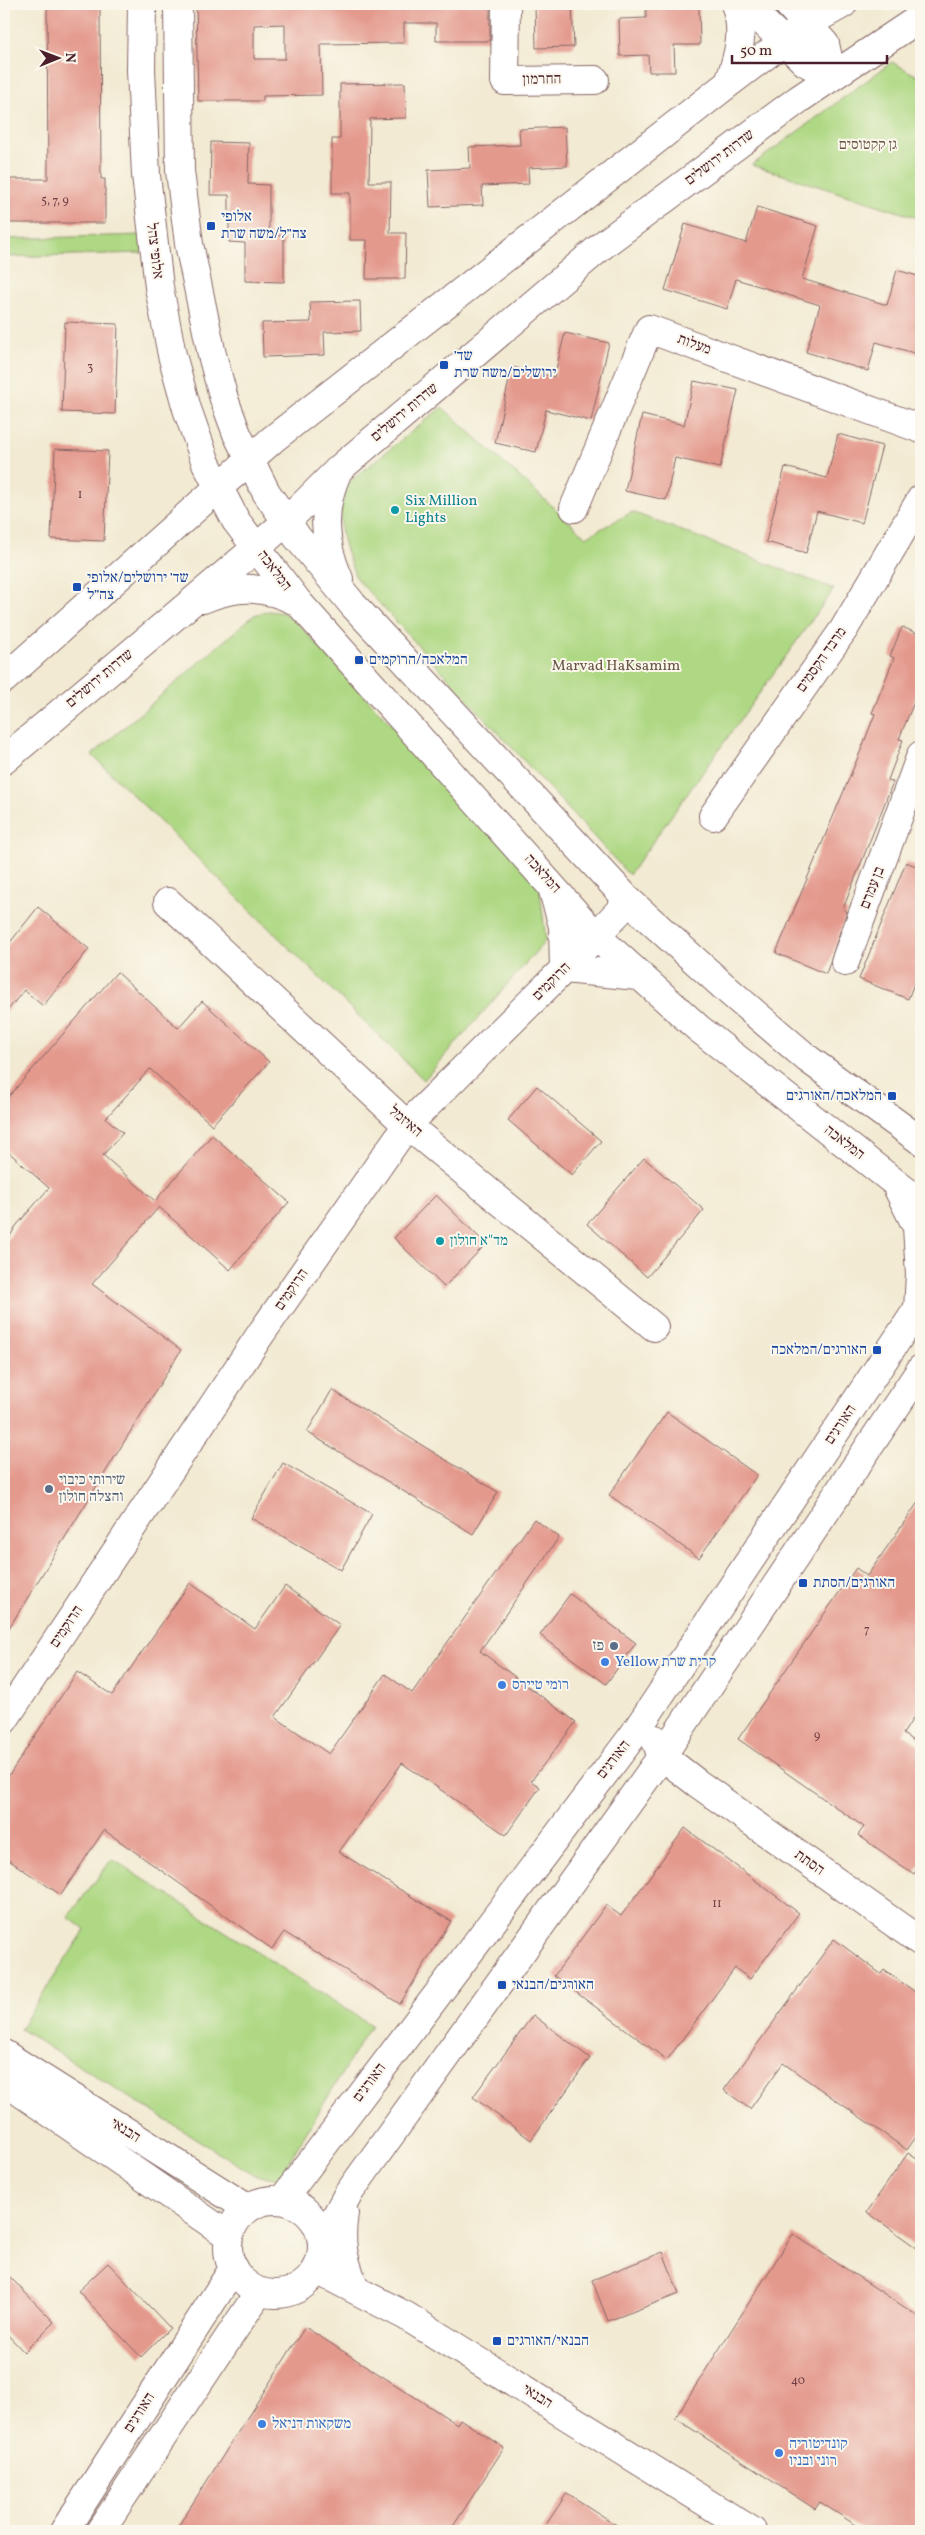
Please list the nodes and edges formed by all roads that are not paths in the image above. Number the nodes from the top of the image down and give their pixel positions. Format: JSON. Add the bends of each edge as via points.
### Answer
{"nodes":[{"id":1,"x":142,"y":4,"type":"edge"},
{"id":2,"x":178,"y":4,"type":"edge"},
{"id":3,"x":506,"y":4,"type":"edge"},
{"id":4,"x":735,"y":4,"type":"edge"},
{"id":5,"x":745,"y":4,"type":"edge"},
{"id":6,"x":788,"y":4,"type":"edge"},
{"id":7,"x":843,"y":4,"type":"edge"},
{"id":8,"x":921,"y":17,"type":"edge"},
{"id":9,"x":807,"y":24,"type":"junction"},
{"id":10,"x":783,"y":41,"type":"junction"},
{"id":11,"x":832,"y":76,"type":"junction"},
{"id":12,"x":595,"y":80,"type":"dead end"},
{"id":13,"x":728,"y":83,"type":"junction"},
{"id":14,"x":921,"y":429,"type":"edge"},
{"id":15,"x":249,"y":460,"type":"junction"},
{"id":16,"x":339,"y":469,"type":"junction"},
{"id":17,"x":219,"y":490,"type":"junction"},
{"id":18,"x":921,"y":499,"type":"edge"},
{"id":19,"x":574,"y":508,"type":"dead end"},
{"id":20,"x":286,"y":522,"type":"junction"},
{"id":21,"x":256,"y":548,"type":"junction"},
{"id":22,"x":298,"y":602,"type":"junction"},
{"id":23,"x":190,"y":604,"type":"junction"},
{"id":24,"x":354,"y":606,"type":"junction"},
{"id":25,"x":4,"y":679,"type":"edge"},
{"id":26,"x":921,"y":755,"type":"edge"},
{"id":27,"x":4,"y":760,"type":"edge"},
{"id":28,"x":713,"y":816,"type":"dead end"},
{"id":29,"x":911,"y":820,"type":"edge"},
{"id":30,"x":551,"y":884,"type":"junction"},
{"id":31,"x":629,"y":901,"type":"junction"},
{"id":32,"x":168,"y":902,"type":"dead end"},
{"id":33,"x":596,"y":936,"type":"junction"},
{"id":34,"x":845,"y":962,"type":"dead end"},
{"id":35,"x":564,"y":969,"type":"junction"},
{"id":36,"x":638,"y":976,"type":"junction"},
{"id":37,"x":407,"y":1125,"type":"junction"},
{"id":38,"x":921,"y":1141,"type":"edge"},
{"id":39,"x":895,"y":1183,"type":"junction"},
{"id":40,"x":921,"y":1203,"type":"edge"},
{"id":41,"x":920,"y":1306,"type":"edge"},
{"id":42,"x":654,"y":1326,"type":"dead end"},
{"id":43,"x":921,"y":1369,"type":"edge"},
{"id":44,"x":656,"y":1700,"type":"junction"},
{"id":45,"x":4,"y":1720,"type":"edge"},
{"id":46,"x":677,"y":1733,"type":"junction"},
{"id":47,"x":662,"y":1756,"type":"junction"},
{"id":48,"x":697,"y":1783,"type":"junction"},
{"id":49,"x":921,"y":1942,"type":"edge"},
{"id":50,"x":4,"y":2054,"type":"edge"},
{"id":51,"x":4,"y":2081,"type":"edge"},
{"id":52,"x":348,"y":2194,"type":"junction"},
{"id":53,"x":283,"y":2200,"type":"junction"},
{"id":54,"x":247,"y":2208,"type":"junction"},
{"id":55,"x":228,"y":2236,"type":"junction"},
{"id":56,"x":323,"y":2240,"type":"junction"},
{"id":57,"x":233,"y":2269,"type":"junction"},
{"id":58,"x":317,"y":2270,"type":"junction"},
{"id":59,"x":355,"y":2289,"type":"junction"},
{"id":60,"x":259,"y":2292,"type":"junction"},
{"id":61,"x":64,"y":2531,"type":"edge"},
{"id":62,"x":100,"y":2531,"type":"edge"},
{"id":63,"x":752,"y":2531,"type":"edge"}],
"edges":[{"from":1,"to":17,"type":"street","name":"אלופי צהל","via":[[141,70],[146,175],[159,287],[172,355],[187,409]]},
{"from":2,"to":15,"type":"street","via":[[180,171],[189,244],[224,399]]},
{"from":3,"to":12,"type":"street","name":"החרמון","via":[[505,81]]},
{"from":4,"to":13,"type":"street","via":[[741,32],[737,59]]},
{"from":5,"to":10,"type":"street"},
{"from":6,"to":9,"type":"street"},
{"from":7,"to":9,"type":"street"},
{"from":8,"to":11,"type":"street","name":"שדרות ירושלים"},
{"from":9,"to":10,"type":"street"},
{"from":9,"to":11,"type":"street","via":[[825,44]]},
{"from":10,"to":11,"type":"street","via":[[805,62]]},
{"from":10,"to":13,"type":"street"},
{"from":11,"to":16,"type":"street","name":"שדרות ירושלים","via":[[604,244]]},
{"from":13,"to":15,"type":"street"},
{"from":14,"to":19,"type":"street","name":"מעלות","via":[[649,329]]},
{"from":15,"to":17,"type":"street"},
{"from":15,"to":20,"type":"street"},
{"from":16,"to":20,"type":"street","name":"שדרות ירושלים"},
{"from":16,"to":24,"type":"street","via":[[326,506],[326,538],[329,557]]},
{"from":17,"to":21,"type":"street","name":"המלאכה"},
{"from":17,"to":25,"type":"street"},
{"from":18,"to":28,"type":"street","name":"מרבד הקסמים","via":[[844,629]]},
{"from":20,"to":21,"type":"street","name":"שדרות ירושלים"},
{"from":20,"to":24,"type":"street"},
{"from":21,"to":22,"type":"street","name":"המלאכה"},
{"from":21,"to":23,"type":"street","name":"שדרות ירושלים"},
{"from":22,"to":23,"type":"street","via":[[264,589],[228,589]]},
{"from":22,"to":30,"type":"street","name":"המלאכה"},
{"from":23,"to":27,"type":"street","name":"שדרות ירושלים"},
{"from":24,"to":31,"type":"street"},
{"from":26,"to":29,"type":"street","name":"בן עמרם"},
{"from":29,"to":34,"type":"street","name":"בן עמרם"},
{"from":30,"to":33,"type":"street","name":"המלאכה"},
{"from":30,"to":35,"type":"street","via":[[563,926]]},
{"from":31,"to":33,"type":"street","name":"הרוקמים"},
{"from":31,"to":38,"type":"street","via":[[808,1059]]},
{"from":32,"to":37,"type":"street","name":"האיזמל"},
{"from":33,"to":35,"type":"street","name":"הרוקמים"},
{"from":33,"to":36,"type":"street","name":"המלאכה"},
{"from":35,"to":36,"type":"street"},
{"from":35,"to":37,"type":"street","name":"הרוקמים"},
{"from":36,"to":39,"type":"street","name":"המלאכה","via":[[698,1028]]},
{"from":37,"to":42,"type":"street","name":"האיזמל"},
{"from":37,"to":45,"type":"street","name":"הרוקמים","via":[[260,1336]]},
{"from":39,"to":40,"type":"street","name":"המלאכה"},
{"from":39,"to":41,"type":"street","via":[[918,1227]]},
{"from":41,"to":44,"type":"street","name":"האורגים"},
{"from":43,"to":46,"type":"street"},
{"from":44,"to":47,"type":"street","via":[[655,1739]]},
{"from":44,"to":53,"type":"street","name":"האורגים","via":[[632,1737]]},
{"from":46,"to":47,"type":"street"},
{"from":46,"to":48,"type":"street","name":"הסתת","via":[[682,1754]]},
{"from":47,"to":48,"type":"street","name":"הסתת"},
{"from":47,"to":52,"type":"street"},
{"from":48,"to":49,"type":"street","name":"הסתת"},
{"from":50,"to":54,"type":"street","name":"הבנאי"},
{"from":51,"to":55,"type":"street","name":"הבנאי"},
{"from":52,"to":56,"type":"street"},
{"from":52,"to":59,"type":"street","via":[[341,2232],[342,2253]]},
{"from":53,"to":54,"type":"street","via":[[270,2199]]},
{"from":53,"to":56,"type":"street","via":[[310,2213]]},
{"from":54,"to":55,"type":"street","via":[[235,2221]]},
{"from":55,"to":57,"type":"street","via":[[228,2253]]},
{"from":56,"to":58,"type":"street"},
{"from":57,"to":60,"type":"street","via":[[244,2283]]},
{"from":57,"to":61,"type":"street","name":"האורגים"},
{"from":58,"to":59,"type":"street","name":"הבנאי"},
{"from":58,"to":60,"type":"street","via":[[307,2283],[292,2292],[275,2295]]},
{"from":59,"to":63,"type":"street","name":"הבנאי","via":[[406,2316]]},
{"from":60,"to":62,"type":"street"}]}
